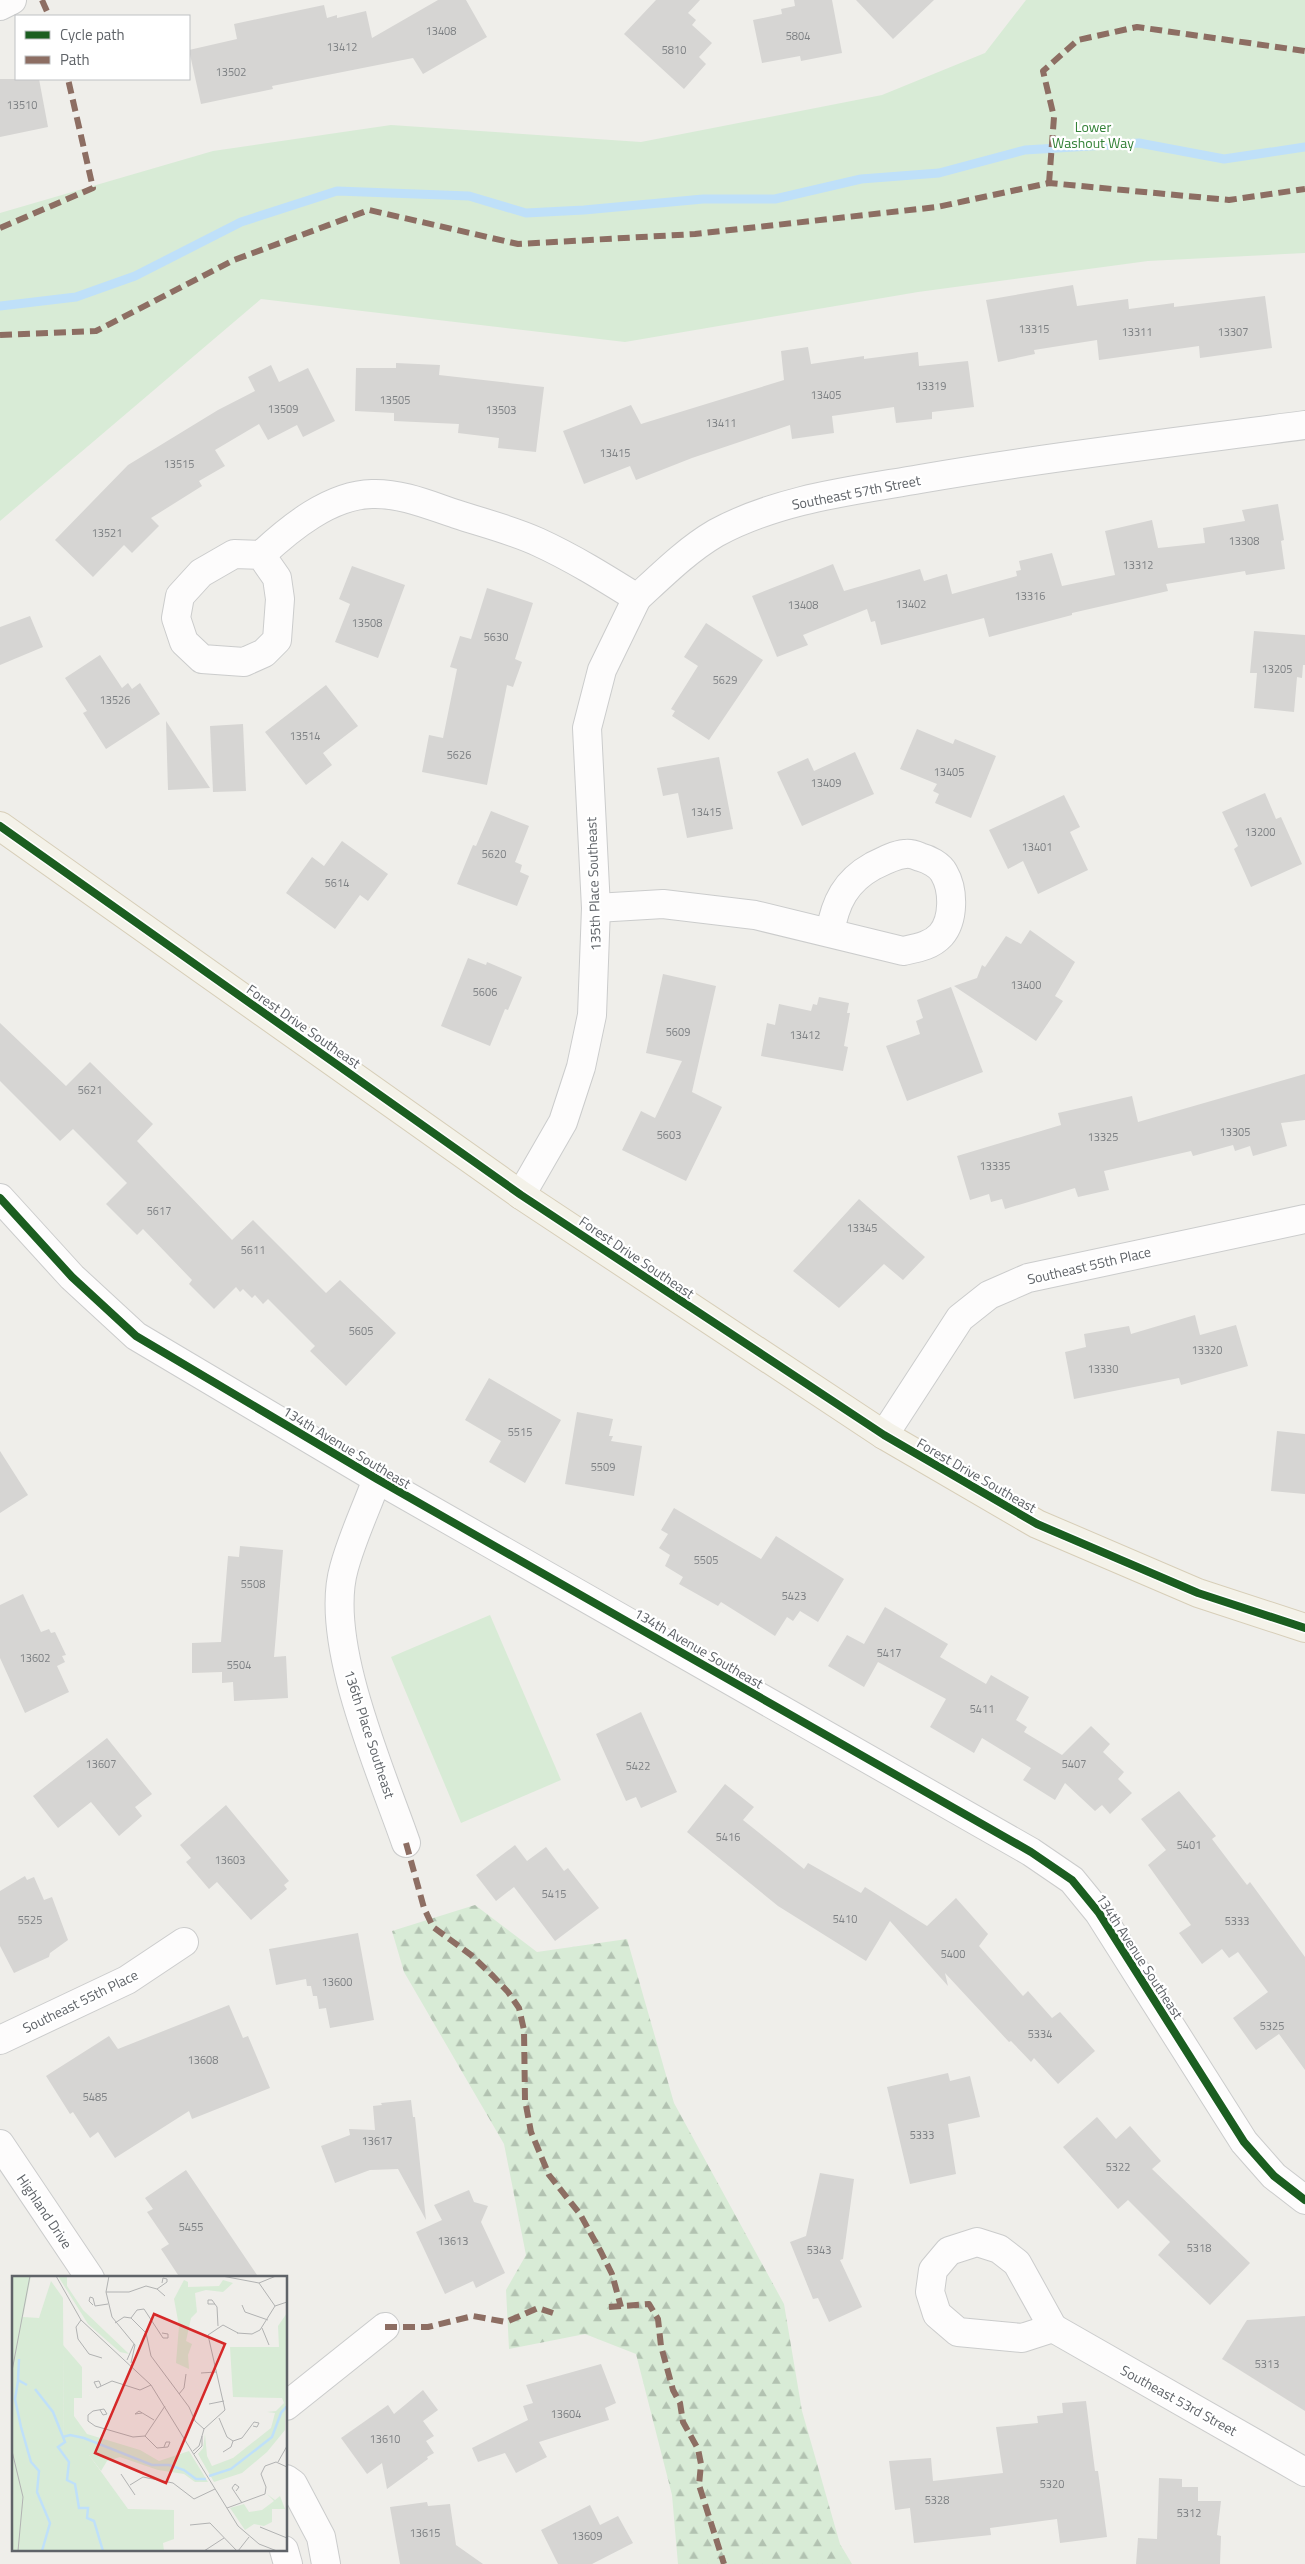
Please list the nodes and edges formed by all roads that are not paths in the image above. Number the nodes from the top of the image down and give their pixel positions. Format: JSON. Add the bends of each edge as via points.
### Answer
{"nodes":[{"id":1,"x":12,"y":0,"type":"edge"},
{"id":2,"x":0,"y":6,"type":"edge"},
{"id":3,"x":1305,"y":425,"type":"edge"},
{"id":4,"x":262,"y":555,"type":"dead end"},
{"id":5,"x":637,"y":598,"type":"junction"},
{"id":6,"x":0,"y":826,"type":"edge"},
{"id":7,"x":596,"y":908,"type":"junction"},
{"id":8,"x":830,"y":933,"type":"junction"},
{"id":9,"x":521,"y":1195,"type":"junction"},
{"id":10,"x":0,"y":1198,"type":"edge"},
{"id":11,"x":1305,"y":1218,"type":"edge"},
{"id":12,"x":884,"y":1435,"type":"junction"},
{"id":13,"x":377,"y":1479,"type":"junction"},
{"id":14,"x":1305,"y":1628,"type":"edge"},
{"id":15,"x":406,"y":1843,"type":"dead end"},
{"id":16,"x":184,"y":1942,"type":"dead end"},
{"id":17,"x":0,"y":2040,"type":"edge"},
{"id":18,"x":0,"y":2144,"type":"edge"},
{"id":19,"x":1305,"y":2200,"type":"edge"},
{"id":20,"x":89,"y":2276,"type":"edge"},
{"id":21,"x":384,"y":2327,"type":"dead end"},
{"id":22,"x":1053,"y":2328,"type":"dead end"},
{"id":23,"x":288,"y":2404,"type":"edge"},
{"id":24,"x":1305,"y":2472,"type":"edge"},
{"id":25,"x":288,"y":2480,"type":"edge"},
{"id":26,"x":326,"y":2564,"type":"edge"}],
"edges":[{"from":1,"to":2,"type":"street"},
{"from":3,"to":5,"type":"street","name":"Southeast 57th Street","via":[[1005,465],[811,498],[766,512],[716,534],[685,554]]},
{"from":4,"to":5,"type":"street","via":[[286,532],[340,501],[371,494],[406,498],[536,542],[593,570]]},
{"from":5,"to":7,"type":"street","name":"135th Place Southeast","via":[[602,670],[587,728]]},
{"from":6,"to":9,"type":"main road","name":"Forest Drive Southeast"},
{"from":7,"to":8,"type":"street","via":[[663,904],[755,915]]},
{"from":7,"to":9,"type":"street","name":"135th Place Southeast","via":[[592,1015],[582,1067],[563,1122]]},
{"from":8,"to":8,"type":"street","via":[[903,951],[924,947],[941,934],[950,915],[950,892],[944,872],[929,859],[907,853],[885,859],[860,874],[844,892],[834,909]]},
{"from":9,"to":12,"type":"main road","name":"Forest Drive Southeast"},
{"from":10,"to":13,"type":"street","name":"134th Avenue Southeast","via":[[72,1277],[136,1336]]},
{"from":11,"to":12,"type":"street","name":"Southeast 55th Place","via":[[1028,1278],[990,1294],[960,1318]]},
{"from":12,"to":14,"type":"main road","name":"Forest Drive Southeast","via":[[1037,1524],[1198,1594]]},
{"from":13,"to":15,"type":"street","name":"136th Place Southeast","via":[[343,1569],[340,1604],[343,1644],[351,1682]]},
{"from":13,"to":19,"type":"street","name":"134th Avenue Southeast","via":[[1031,1852],[1072,1880],[1099,1913],[1244,2142],[1274,2176]]},
{"from":16,"to":17,"type":"street","name":"Southeast 55th Place","via":[[127,1980]]},
{"from":18,"to":20,"type":"street","name":"Highland Drive"},
{"from":21,"to":23,"type":"street"},
{"from":22,"to":24,"type":"street","name":"Southeast 53rd Street"},
{"from":25,"to":26,"type":"street","via":[[321,2537]]}]}
